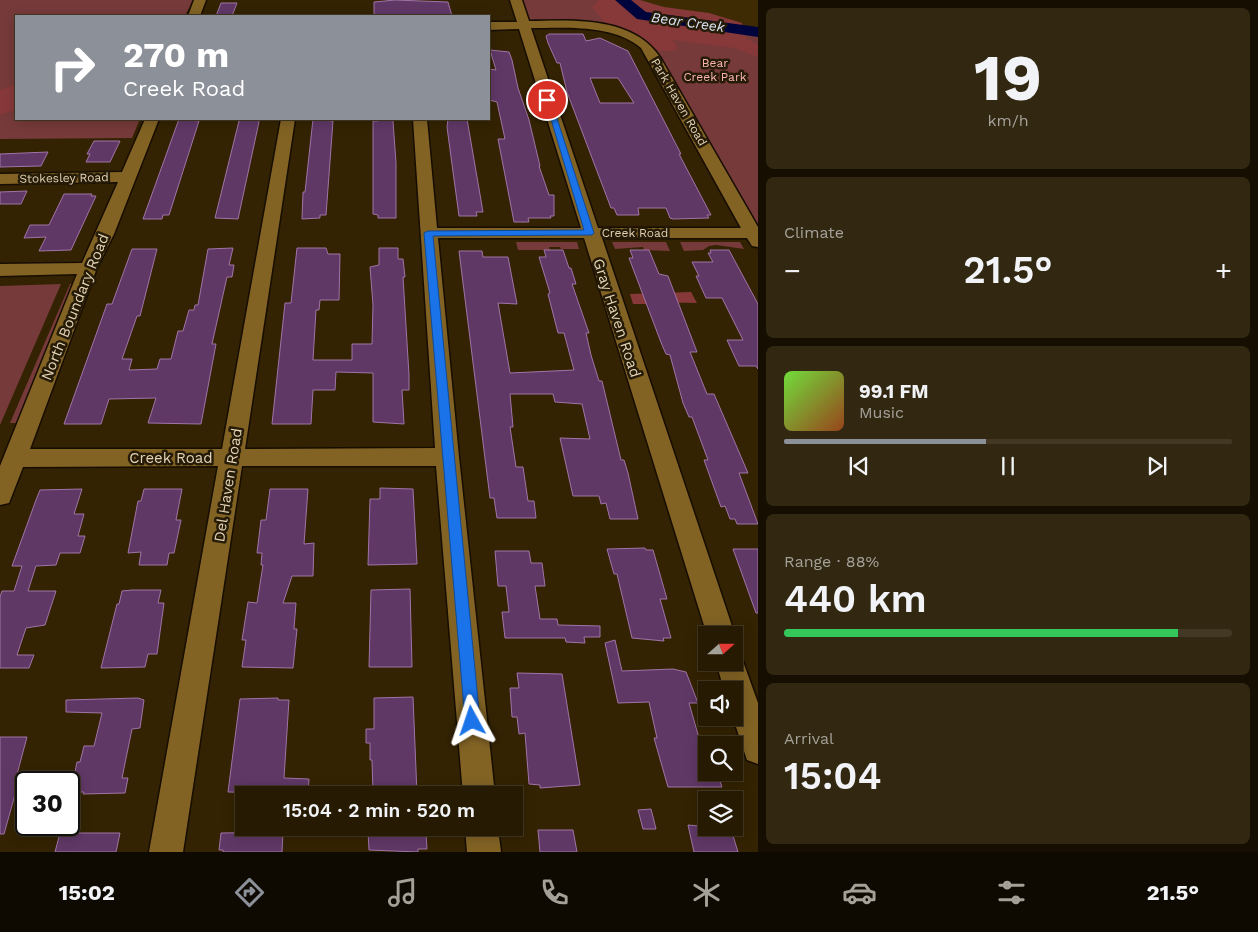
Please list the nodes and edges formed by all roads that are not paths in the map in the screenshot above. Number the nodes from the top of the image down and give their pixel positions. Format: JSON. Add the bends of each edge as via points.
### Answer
{"nodes":[{"id":1,"x":200,"y":0,"type":"edge"},
{"id":2,"x":516,"y":0,"type":"edge"},
{"id":3,"x":194,"y":15,"type":"edge"},
{"id":4,"x":490,"y":26,"type":"edge"},
{"id":5,"x":523,"y":26,"type":"junction"},
{"id":6,"x":152,"y":120,"type":"edge"},
{"id":7,"x":288,"y":120,"type":"edge"},
{"id":8,"x":420,"y":120,"type":"edge"},
{"id":9,"x":127,"y":177,"type":"junction"},
{"id":10,"x":0,"y":180,"type":"edge"},
{"id":11,"x":428,"y":233,"type":"junction"},
{"id":12,"x":589,"y":233,"type":"junction"},
{"id":13,"x":755,"y":237,"type":"edge"},
{"id":14,"x":88,"y":268,"type":"junction"},
{"id":15,"x":0,"y":270,"type":"edge"},
{"id":16,"x":232,"y":457,"type":"junction"},
{"id":17,"x":447,"y":457,"type":"junction"},
{"id":18,"x":15,"y":458,"type":"junction"},
{"id":19,"x":0,"y":496,"type":"edge"},
{"id":20,"x":718,"y":626,"type":"edge"},
{"id":21,"x":733,"y":671,"type":"edge"},
{"id":22,"x":758,"y":749,"type":"edge"},
{"id":23,"x":478,"y":786,"type":"edge"},
{"id":24,"x":483,"y":836,"type":"edge"},
{"id":25,"x":166,"y":852,"type":"edge"},
{"id":26,"x":484,"y":852,"type":"edge"}],
"edges":[{"from":1,"to":3,"type":"street"},
{"from":2,"to":5,"type":"street","name":"Gray Haven Road"},
{"from":4,"to":5,"type":"street","name":"Park Haven Road"},
{"from":5,"to":12,"type":"street","name":"Gray Haven Road"},
{"from":5,"to":13,"type":"street","name":"Park Haven Road","via":[[585,26],[626,35],[647,47]]},
{"from":6,"to":9,"type":"street","name":"North Boundary Road"},
{"from":7,"to":16,"type":"street","name":"Del Haven Road"},
{"from":8,"to":11,"type":"street"},
{"from":9,"to":10,"type":"street","name":"Stokesley Road"},
{"from":9,"to":14,"type":"street","name":"North Boundary Road"},
{"from":11,"to":12,"type":"street","name":"Creek Road"},
{"from":11,"to":17,"type":"street"},
{"from":12,"to":13,"type":"street","name":"Creek Road"},
{"from":12,"to":20,"type":"street","name":"Gray Haven Road"},
{"from":14,"to":15,"type":"street"},
{"from":14,"to":18,"type":"street","name":"North Boundary Road"},
{"from":16,"to":17,"type":"street","name":"Creek Road"},
{"from":16,"to":18,"type":"street","name":"Creek Road"},
{"from":16,"to":25,"type":"street","name":"Del Haven Road"},
{"from":17,"to":23,"type":"street"},
{"from":18,"to":19,"type":"street","name":"North Boundary Road"},
{"from":21,"to":22,"type":"street"},
{"from":24,"to":26,"type":"street"}]}
